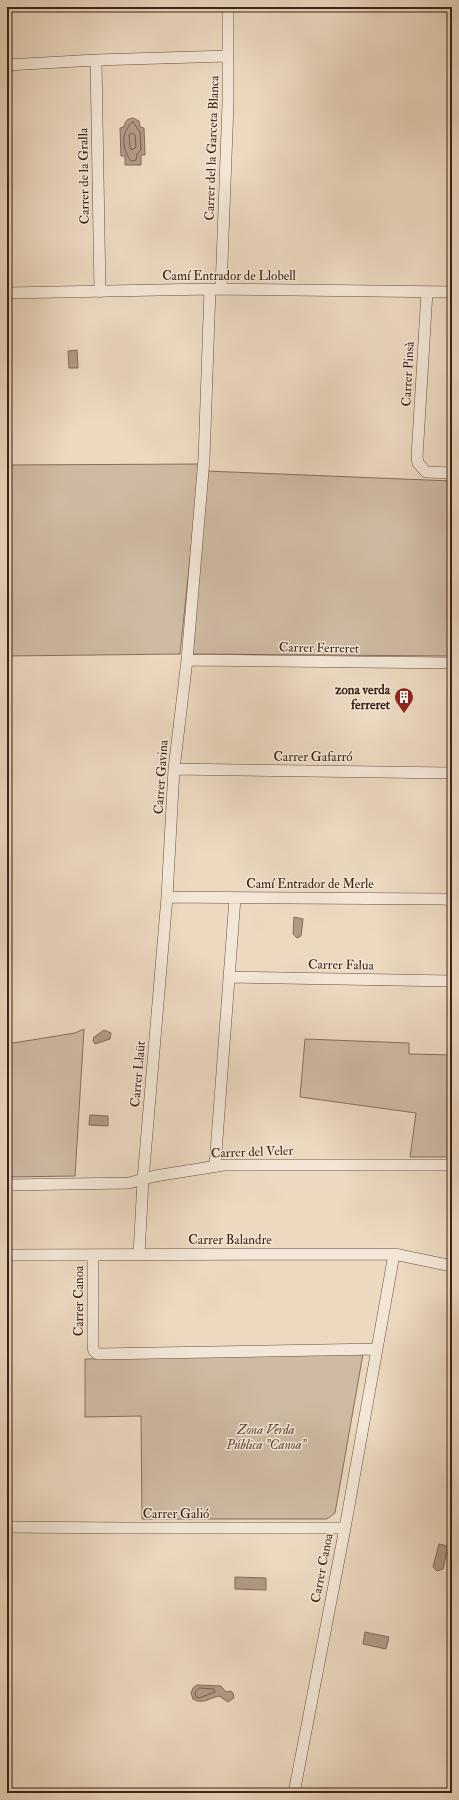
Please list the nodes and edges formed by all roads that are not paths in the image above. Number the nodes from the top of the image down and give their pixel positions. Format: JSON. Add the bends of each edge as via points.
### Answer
{"nodes":[{"id":1,"x":228,"y":7,"type":"edge"},
{"id":2,"x":228,"y":56,"type":"junction"},
{"id":3,"x":96,"y":60,"type":"junction"},
{"id":4,"x":7,"y":65,"type":"edge"},
{"id":5,"x":215,"y":289,"type":"junction"},
{"id":6,"x":100,"y":292,"type":"junction"},
{"id":7,"x":427,"y":292,"type":"junction"},
{"id":8,"x":452,"y":292,"type":"edge"},
{"id":9,"x":7,"y":293,"type":"edge"},
{"id":10,"x":452,"y":473,"type":"edge"},
{"id":11,"x":187,"y":660,"type":"junction"},
{"id":12,"x":452,"y":663,"type":"edge"},
{"id":13,"x":174,"y":769,"type":"junction"},
{"id":14,"x":452,"y":773,"type":"edge"},
{"id":15,"x":168,"y":897,"type":"junction"},
{"id":16,"x":235,"y":898,"type":"junction"},
{"id":17,"x":452,"y":900,"type":"edge"},
{"id":18,"x":230,"y":977,"type":"junction"},
{"id":19,"x":452,"y":981,"type":"edge"},
{"id":20,"x":452,"y":1165,"type":"edge"},
{"id":21,"x":215,"y":1166,"type":"junction"},
{"id":22,"x":143,"y":1180,"type":"junction"},
{"id":23,"x":7,"y":1185,"type":"edge"},
{"id":24,"x":139,"y":1254,"type":"junction"},
{"id":25,"x":394,"y":1254,"type":"junction"},
{"id":26,"x":7,"y":1255,"type":"edge"},
{"id":27,"x":93,"y":1255,"type":"junction"},
{"id":28,"x":452,"y":1266,"type":"edge"},
{"id":29,"x":377,"y":1349,"type":"junction"},
{"id":30,"x":7,"y":1527,"type":"edge"},
{"id":31,"x":345,"y":1528,"type":"junction"},
{"id":32,"x":294,"y":1793,"type":"edge"}],
"edges":[{"from":1,"to":2,"type":"street","name":"Carrer del la Garceta Blanca"},
{"from":2,"to":3,"type":"street"},
{"from":2,"to":5,"type":"street","name":"Carrer del la Garceta Blanca"},
{"from":3,"to":4,"type":"street"},
{"from":3,"to":6,"type":"street","name":"Carrer de la Gralla"},
{"from":5,"to":6,"type":"street","name":"Camí Entrador de Llobell"},
{"from":5,"to":7,"type":"street","name":"Camí Entrador de Llobell"},
{"from":5,"to":11,"type":"street","name":"Carrer del la Garceta Blanca"},
{"from":6,"to":9,"type":"street","name":"Camí Entrador de Llobell"},
{"from":7,"to":8,"type":"street","name":"Camí Entrador de Llobell"},
{"from":7,"to":10,"type":"street","name":"Carrer Pinsà","via":[[417,457],[418,463],[426,472]]},
{"from":11,"to":12,"type":"street","name":"Carrer Ferreret"},
{"from":11,"to":13,"type":"street","name":"Carrer Gavina"},
{"from":13,"to":14,"type":"street","name":"Carrer Gafarró"},
{"from":13,"to":15,"type":"street","name":"Carrer Gavina"},
{"from":15,"to":16,"type":"street","name":"Camí Entrador de Merle"},
{"from":15,"to":22,"type":"street","name":"Carrer Llaüt"},
{"from":16,"to":17,"type":"street","name":"Camí Entrador de Merle"},
{"from":16,"to":18,"type":"street"},
{"from":18,"to":19,"type":"street","name":"Carrer Falua"},
{"from":18,"to":21,"type":"street"},
{"from":20,"to":21,"type":"street","name":"Carrer del Veler"},
{"from":21,"to":22,"type":"street","name":"Carrer del Veler"},
{"from":22,"to":23,"type":"street","name":"Carrer del Veler","via":[[130,1183]]},
{"from":22,"to":24,"type":"street","name":"Carrer Llaüt"},
{"from":24,"to":25,"type":"street","name":"Carrer Balandre"},
{"from":24,"to":27,"type":"street","name":"Carrer Balandre"},
{"from":25,"to":28,"type":"street","name":"Carrer Balandre"},
{"from":25,"to":29,"type":"street","name":"Carrer Canoa"},
{"from":26,"to":27,"type":"street","name":"Carrer Balandre"},
{"from":27,"to":29,"type":"street","name":"Carrer Canoa","via":[[93,1347],[98,1354]]},
{"from":29,"to":31,"type":"street","name":"Carrer Canoa"},
{"from":30,"to":31,"type":"street","name":"Carrer Galió"},
{"from":31,"to":32,"type":"street","name":"Carrer Canoa"}]}
